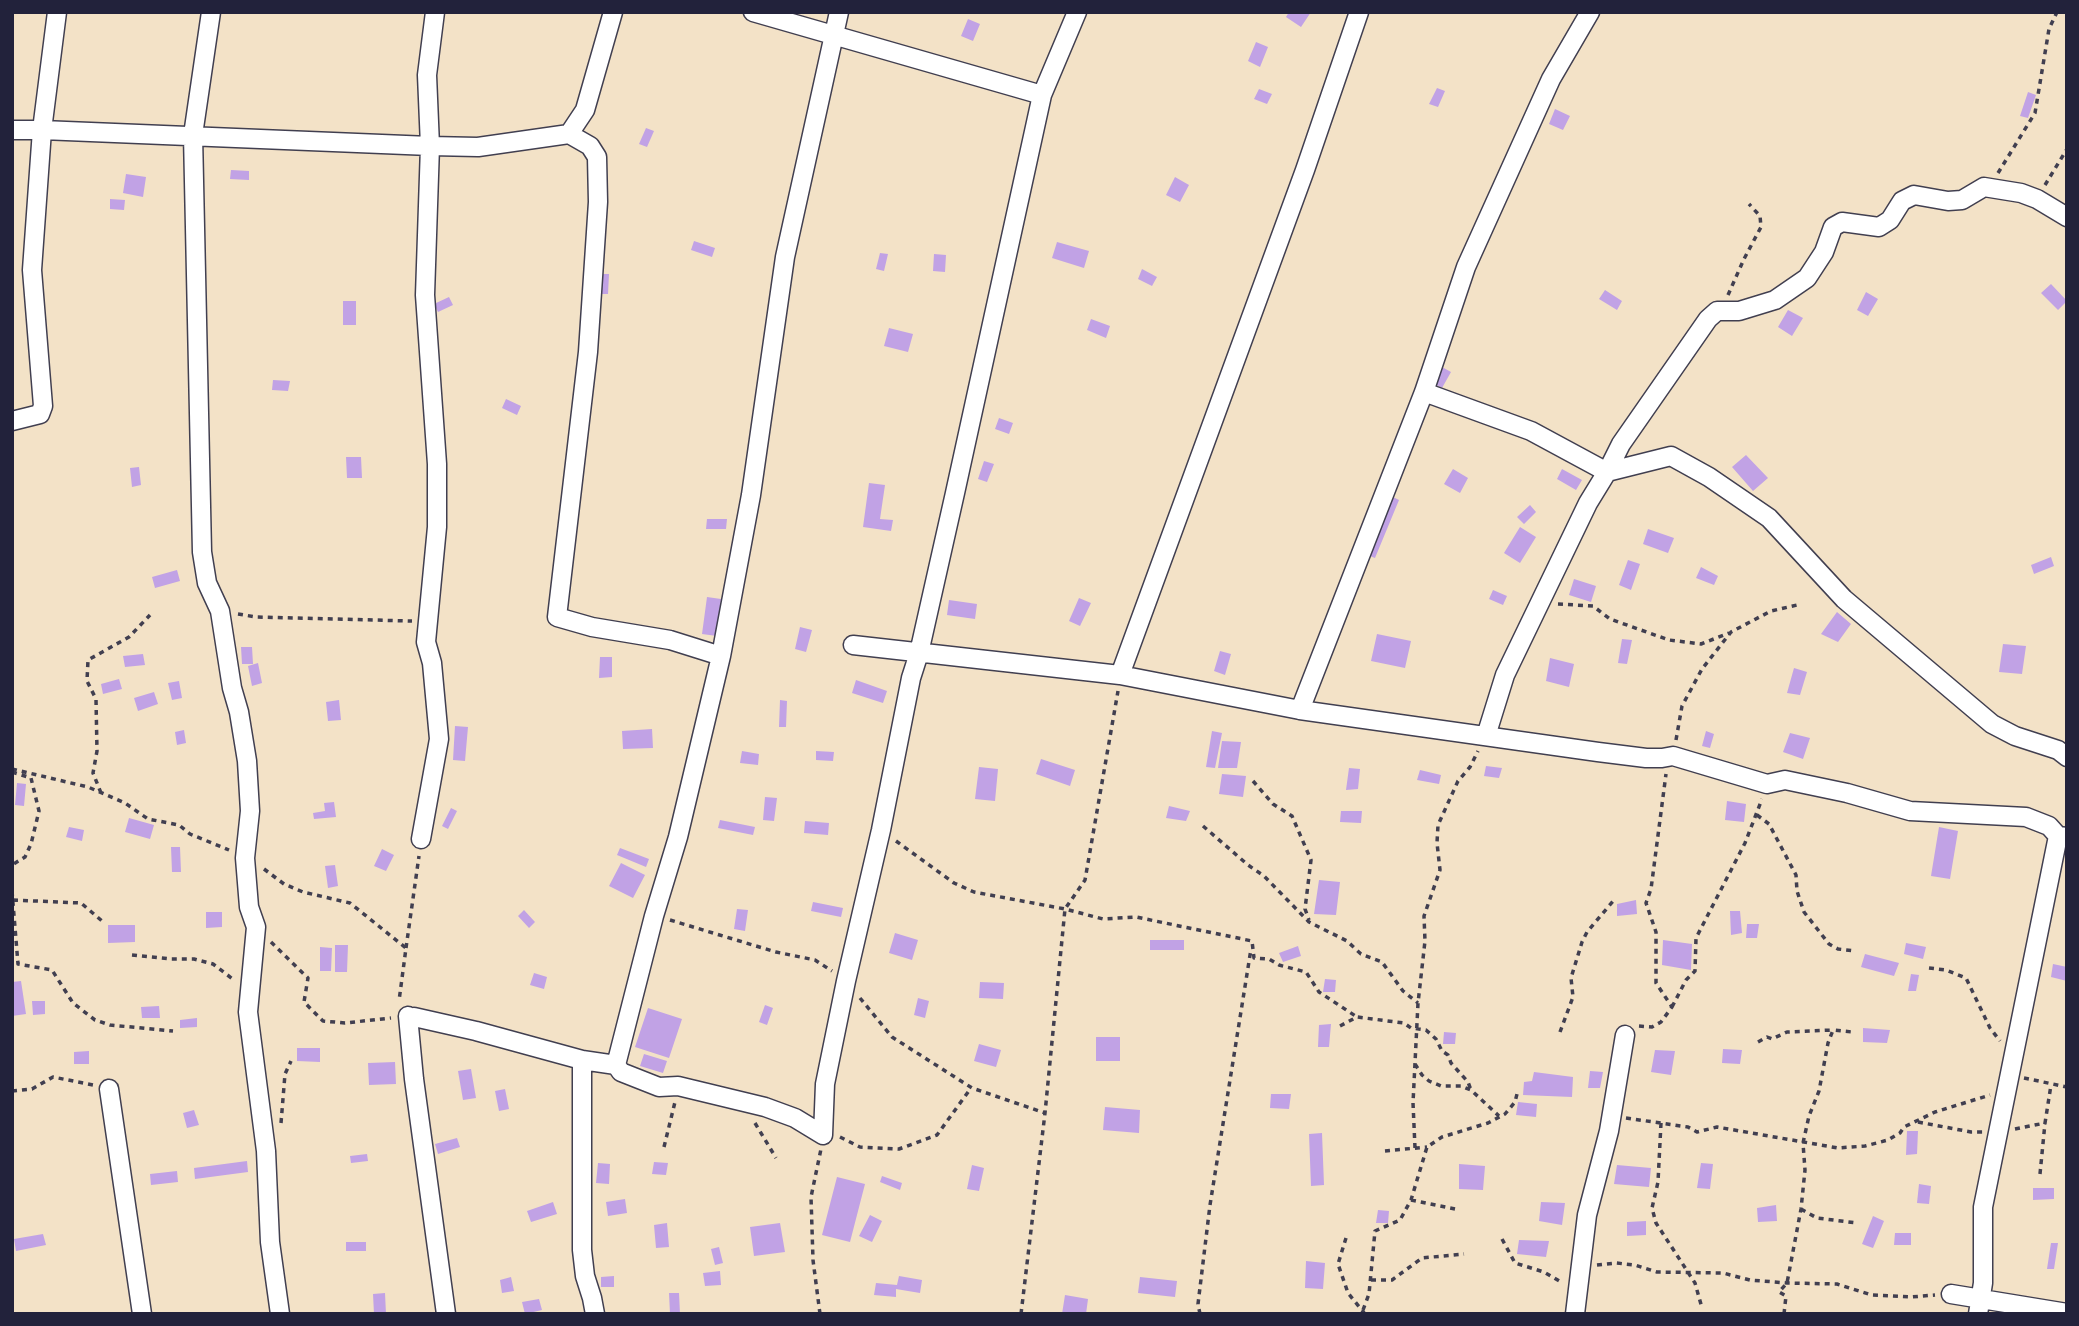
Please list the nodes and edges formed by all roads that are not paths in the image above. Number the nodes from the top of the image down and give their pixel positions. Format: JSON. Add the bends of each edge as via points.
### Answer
{"nodes":[{"id":1,"x":57,"y":12,"type":"edge"},
{"id":2,"x":211,"y":12,"type":"edge"},
{"id":3,"x":435,"y":12,"type":"edge"},
{"id":4,"x":613,"y":12,"type":"edge"},
{"id":5,"x":752,"y":12,"type":"edge"},
{"id":6,"x":839,"y":12,"type":"edge"},
{"id":7,"x":1077,"y":12,"type":"edge"},
{"id":8,"x":1359,"y":12,"type":"edge"},
{"id":9,"x":1590,"y":12,"type":"edge"},
{"id":10,"x":834,"y":37,"type":"junction"},
{"id":11,"x":1042,"y":95,"type":"junction"},
{"id":12,"x":12,"y":130,"type":"edge"},
{"id":13,"x":41,"y":130,"type":"junction"},
{"id":14,"x":569,"y":134,"type":"junction"},
{"id":15,"x":193,"y":135,"type":"junction"},
{"id":16,"x":430,"y":146,"type":"junction"},
{"id":17,"x":2067,"y":217,"type":"edge"},
{"id":18,"x":1424,"y":392,"type":"junction"},
{"id":19,"x":12,"y":421,"type":"edge"},
{"id":20,"x":1607,"y":472,"type":"junction"},
{"id":21,"x":853,"y":645,"type":"dead end"},
{"id":22,"x":919,"y":653,"type":"junction"},
{"id":23,"x":721,"y":656,"type":"junction"},
{"id":24,"x":1120,"y":675,"type":"junction"},
{"id":25,"x":1300,"y":710,"type":"junction"},
{"id":26,"x":1486,"y":736,"type":"junction"},
{"id":27,"x":2067,"y":757,"type":"edge"},
{"id":28,"x":2062,"y":837,"type":"edge"},
{"id":29,"x":421,"y":839,"type":"road end"},
{"id":30,"x":1625,"y":1035,"type":"road end"},
{"id":31,"x":582,"y":1060,"type":"junction"},
{"id":32,"x":616,"y":1065,"type":"junction"},
{"id":33,"x":109,"y":1088,"type":"road end"},
{"id":34,"x":1951,"y":1294,"type":"road end"},
{"id":35,"x":1979,"y":1306,"type":"edge"},
{"id":36,"x":2067,"y":1313,"type":"edge"},
{"id":37,"x":142,"y":1314,"type":"edge"},
{"id":38,"x":280,"y":1314,"type":"edge"},
{"id":39,"x":446,"y":1314,"type":"edge"},
{"id":40,"x":595,"y":1314,"type":"edge"},
{"id":41,"x":1576,"y":1314,"type":"edge"}],
"edges":[{"from":1,"to":13,"type":"street"},
{"from":2,"to":15,"type":"street"},
{"from":3,"to":16,"type":"street","via":[[427,75]]},
{"from":4,"to":14,"type":"street","via":[[585,110]]},
{"from":5,"to":10,"type":"street"},
{"from":6,"to":10,"type":"street"},
{"from":7,"to":11,"type":"street"},
{"from":8,"to":24,"type":"street","via":[[1306,170]]},
{"from":9,"to":18,"type":"street","via":[[1552,79],[1466,267]]},
{"from":10,"to":11,"type":"street"},
{"from":10,"to":23,"type":"street","via":[[785,257],[751,495]]},
{"from":11,"to":22,"type":"street"},
{"from":12,"to":13,"type":"street"},
{"from":13,"to":15,"type":"street"},
{"from":13,"to":19,"type":"street","via":[[32,270],[43,406],[40,414]]},
{"from":14,"to":16,"type":"street","via":[[478,147]]},
{"from":14,"to":23,"type":"street","via":[[590,146],[597,157],[598,202],[588,352],[557,617],[670,640]]},
{"from":15,"to":16,"type":"street"},
{"from":15,"to":38,"type":"street","via":[[203,565],[220,611],[247,761],[250,811],[245,858],[248,907],[256,927],[248,1013]]},
{"from":16,"to":29,"type":"street","via":[[425,295],[437,527],[426,642],[439,739]]},
{"from":17,"to":20,"type":"street","via":[[2021,193],[1984,187],[1962,200],[1914,195],[1902,201],[1890,220],[1879,227],[1842,222],[1833,227],[1807,278],[1775,300],[1739,311],[1717,311],[1708,319],[1620,444]]},
{"from":18,"to":20,"type":"street","via":[[1531,431]]},
{"from":18,"to":25,"type":"street"},
{"from":20,"to":26,"type":"street","via":[[1505,675]]},
{"from":20,"to":27,"type":"street","via":[[1671,456],[1709,477],[1769,519],[1844,599],[1992,724]]},
{"from":21,"to":22,"type":"street"},
{"from":22,"to":24,"type":"street"},
{"from":22,"to":32,"type":"street","via":[[825,1084],[823,1135],[794,1118],[741,1101],[678,1086],[659,1087],[621,1072]]},
{"from":23,"to":32,"type":"street"},
{"from":24,"to":25,"type":"street"},
{"from":25,"to":26,"type":"street"},
{"from":26,"to":28,"type":"street","via":[[1646,758],[1674,756],[1767,784],[1785,780],[1910,811],[2026,817]]},
{"from":28,"to":35,"type":"street","via":[[1983,1207]]},
{"from":30,"to":41,"type":"street","via":[[1612,1115],[1587,1216]]},
{"from":31,"to":32,"type":"street"},
{"from":31,"to":39,"type":"street","via":[[411,1017],[414,1079]]},
{"from":31,"to":40,"type":"street","via":[[582,1250]]},
{"from":33,"to":37,"type":"street"},
{"from":34,"to":35,"type":"street"},
{"from":35,"to":36,"type":"street"}]}
